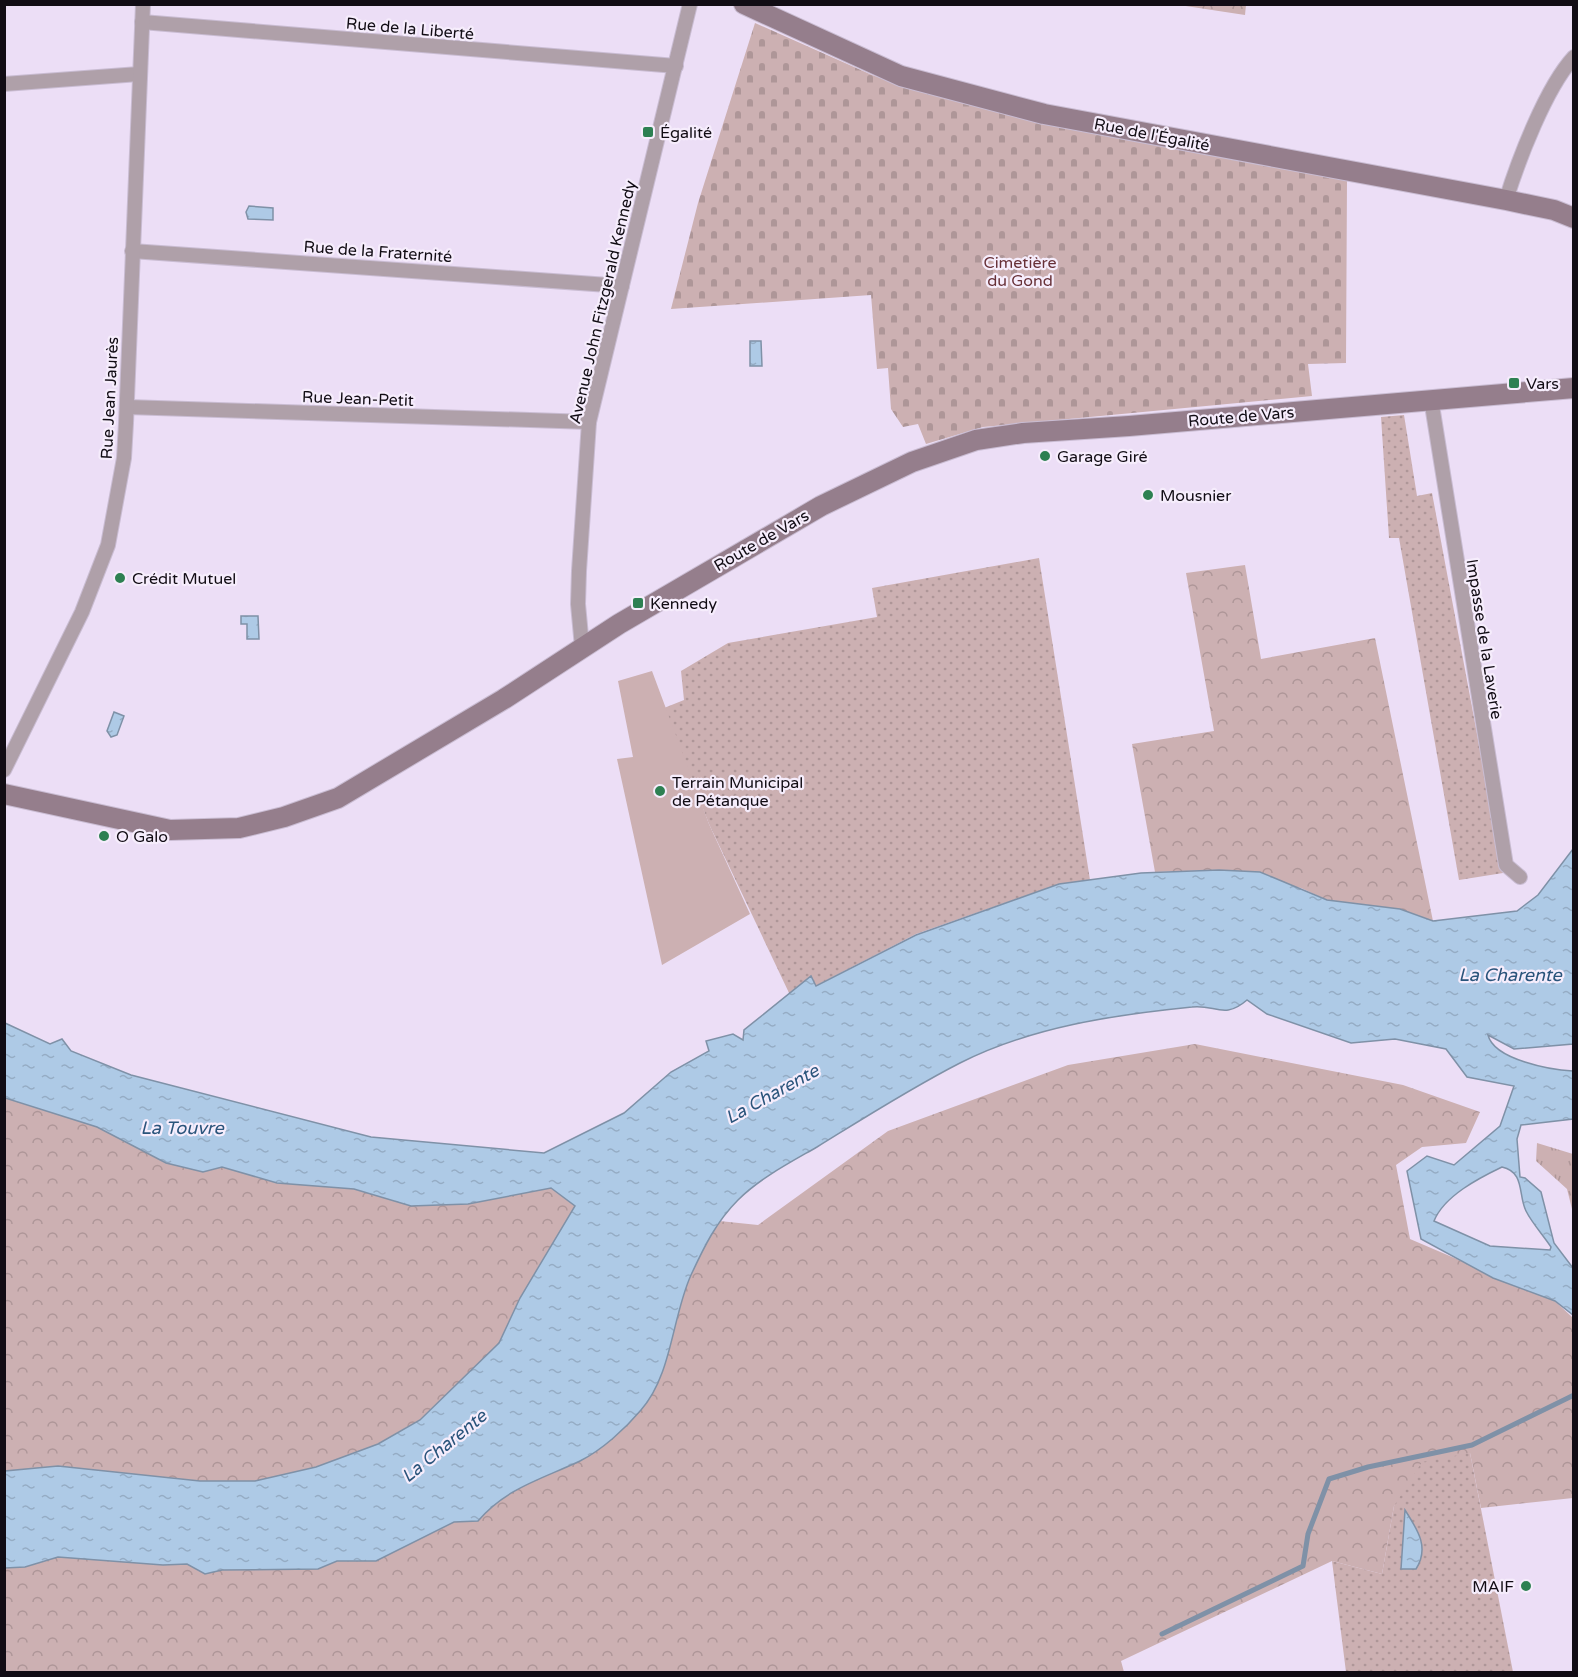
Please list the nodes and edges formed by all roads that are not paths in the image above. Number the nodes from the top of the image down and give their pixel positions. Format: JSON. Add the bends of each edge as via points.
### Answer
{"nodes":[{"id":1,"x":144,"y":4,"type":"edge"},
{"id":2,"x":690,"y":4,"type":"edge"},
{"id":3,"x":744,"y":4,"type":"edge"},
{"id":4,"x":142,"y":22,"type":"junction"},
{"id":5,"x":1574,"y":57,"type":"edge"},
{"id":6,"x":676,"y":66,"type":"junction"},
{"id":7,"x":139,"y":74,"type":"junction"},
{"id":8,"x":4,"y":84,"type":"edge"},
{"id":9,"x":1506,"y":200,"type":"junction"},
{"id":10,"x":1574,"y":218,"type":"edge"},
{"id":11,"x":132,"y":251,"type":"junction"},
{"id":12,"x":622,"y":286,"type":"junction"},
{"id":13,"x":1574,"y":388,"type":"edge"},
{"id":14,"x":1431,"y":399,"type":"junction"},
{"id":15,"x":127,"y":406,"type":"junction"},
{"id":16,"x":589,"y":422,"type":"junction"},
{"id":17,"x":582,"y":647,"type":"junction"},
{"id":18,"x":4,"y":770,"type":"edge"},
{"id":19,"x":4,"y":794,"type":"edge"},
{"id":20,"x":1520,"y":877,"type":"dead end"}],
"edges":[{"from":1,"to":4,"type":"street","name":"Rue Jean Jaurès"},
{"from":2,"to":6,"type":"street","name":"Avenue John Fitzgerald Kennedy"},
{"from":3,"to":9,"type":"main road","name":"Rue de l'Égalité","via":[[901,76],[1044,114]]},
{"from":4,"to":6,"type":"street","name":"Rue de la Liberté"},
{"from":4,"to":7,"type":"street","name":"Rue Jean Jaurès"},
{"from":5,"to":9,"type":"street","via":[[1557,82],[1520,157]]},
{"from":6,"to":12,"type":"street","name":"Avenue John Fitzgerald Kennedy"},
{"from":7,"to":8,"type":"street"},
{"from":7,"to":11,"type":"street","name":"Rue Jean Jaurès"},
{"from":9,"to":10,"type":"main road","name":"Rue de l'Égalité"},
{"from":11,"to":12,"type":"street","name":"Rue de la Fraternité"},
{"from":11,"to":15,"type":"street","name":"Rue Jean Jaurès"},
{"from":12,"to":16,"type":"street","name":"Avenue John Fitzgerald Kennedy"},
{"from":13,"to":14,"type":"main road","name":"Route de Vars"},
{"from":14,"to":17,"type":"main road","name":"Route de Vars","via":[[976,440],[912,462],[821,506]]},
{"from":14,"to":20,"type":"street","name":"Impasse de la Laverie","via":[[1506,865]]},
{"from":15,"to":16,"type":"street","name":"Rue Jean-Petit"},
{"from":15,"to":18,"type":"street","name":"Rue Jean Jaurès","via":[[124,458],[108,545],[82,612]]},
{"from":16,"to":17,"type":"street","name":"Avenue John Fitzgerald Kennedy","via":[[579,571]]},
{"from":17,"to":19,"type":"main road","name":"Route de Vars","via":[[369,781],[338,798],[284,817],[218,830],[170,831]]}]}
